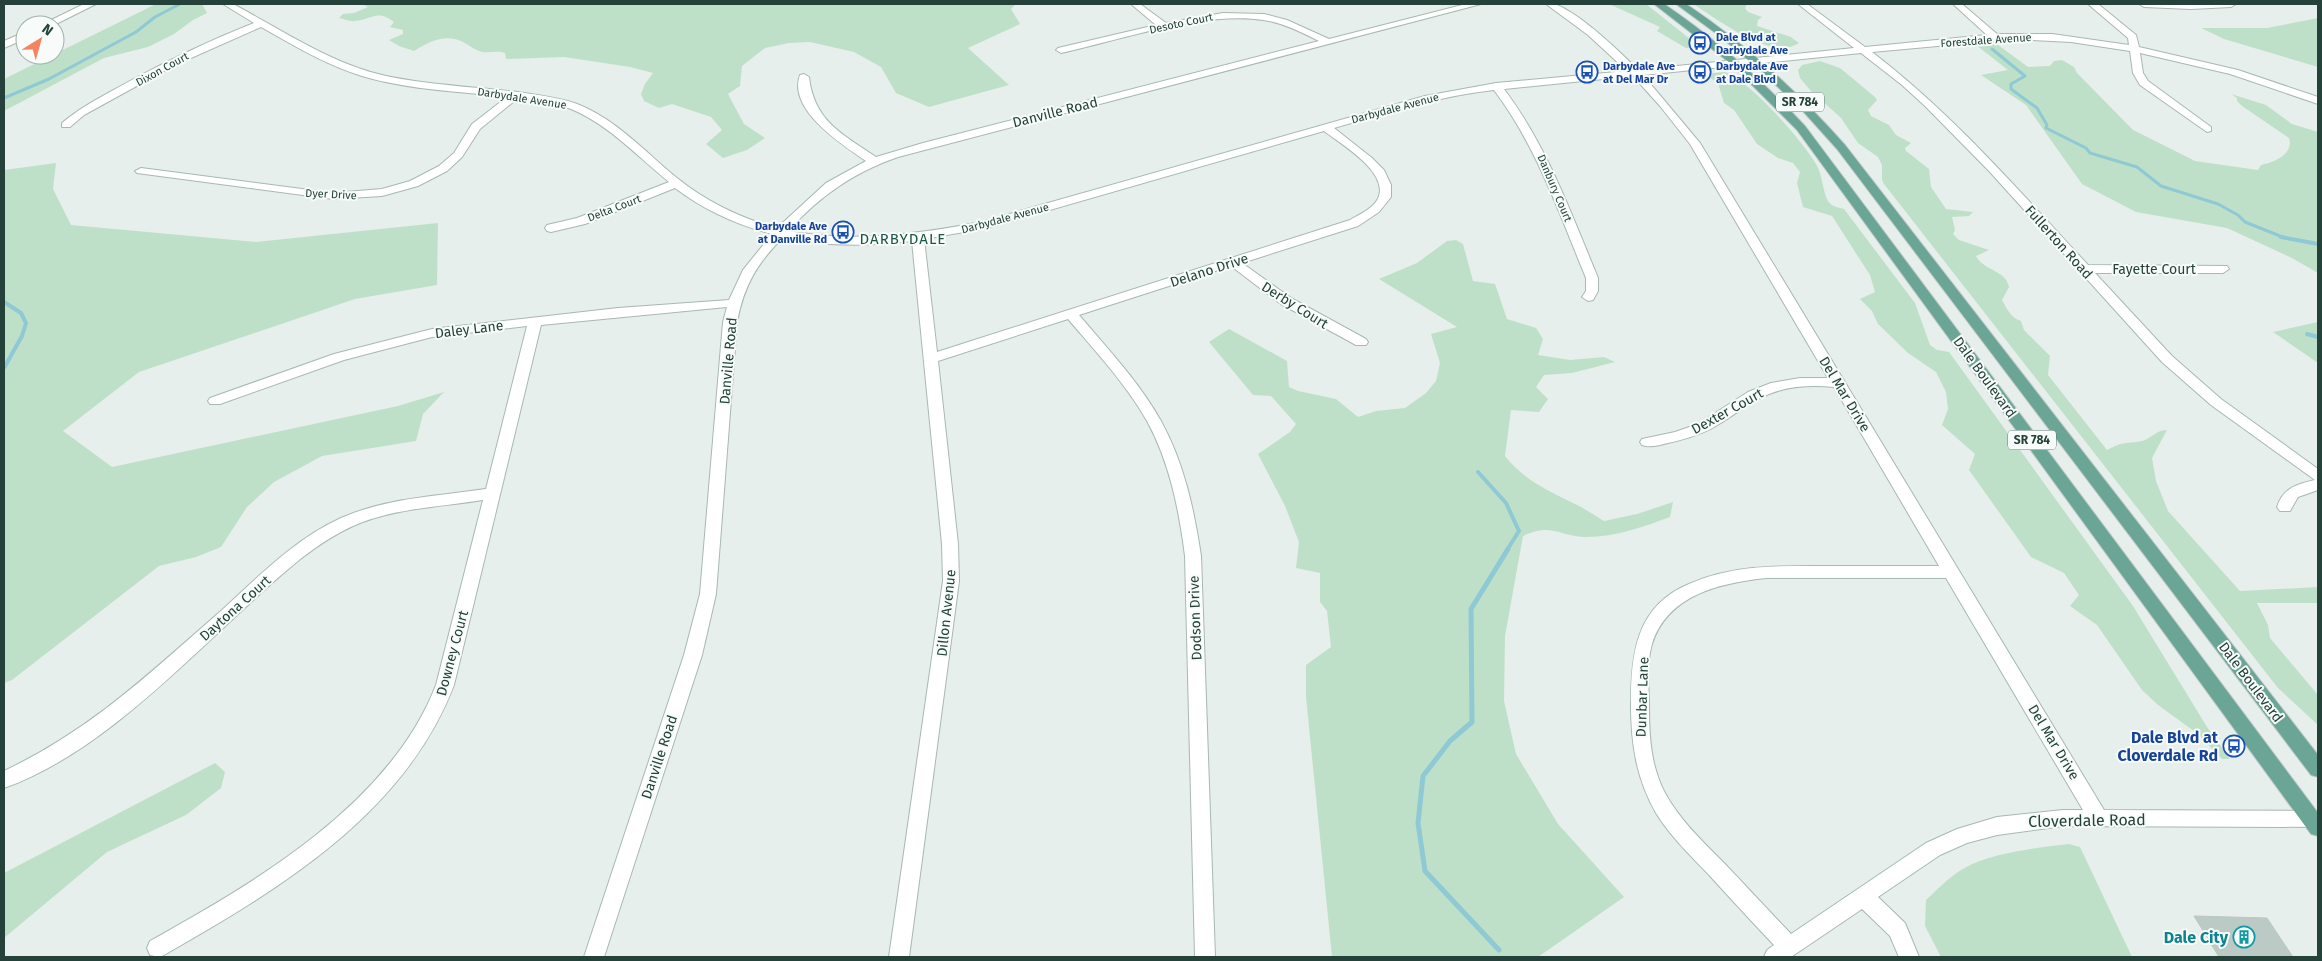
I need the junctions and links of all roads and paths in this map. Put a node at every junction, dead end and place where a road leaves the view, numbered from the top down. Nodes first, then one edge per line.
1 (92, 4) edge
2 (227, 4) edge
3 (1135, 4) edge
4 (1476, 4) edge
5 (1550, 4) edge
6 (1658, 4) edge
7 (1680, 4) edge
8 (1802, 4) edge
9 (1958, 4) edge
10 (2092, 4) edge
11 (2144, 4) edge
12 (2231, 4) edge
13 (65, 16) edge
14 (263, 23) junction
15 (1164, 26) junction
16 (1996, 37) junction
17 (1328, 42) junction
18 (2136, 49) junction
19 (1061, 50) dead end
20 (1863, 50) junction
21 (1756, 60) junction
22 (1735, 62) junction
23 (1636, 73) junction
24 (804, 77) dead end
25 (1496, 86) junction
26 (516, 95) junction
27 (2318, 101) edge
28 (66, 126) dead end
29 (1325, 127) junction
30 (2207, 128) dead end
31 (874, 161) junction
32 (141, 171) dead end
33 (677, 184) junction
34 (551, 228) dead end
35 (781, 233) junction
36 (918, 237) junction
37 (1233, 262) junction
38 (2224, 268) dead end
39 (2084, 269) junction
40 (1588, 297) dead end
41 (734, 303) junction
42 (1071, 314) junction
43 (535, 321) junction
44 (1361, 342) dead end
45 (930, 359) junction
46 (1838, 383) junction
47 (215, 401) dead end
48 (1647, 442) dead end
49 (2318, 476) edge
50 (2318, 485) edge
51 (491, 494) junction
52 (2285, 507) dead end
53 (1953, 572) junction
54 (2318, 769) edge
55 (4, 780) edge
56 (2099, 819) junction
57 (2316, 821) edge
58 (1864, 897) junction
59 (156, 948) dead end
60 (1781, 952) edge
61 (594, 957) edge
62 (899, 957) edge
63 (1205, 957) edge
64 (1910, 957) edge

1 - 13 street
2 - 14 street, Darbydale Avenue
3 - 15 street
4 - 17 street, Danville Road
5 - 23 street, Del Mar Drive
6 - 22 main road, Dale Boulevard / SR 784
7 - 21 main road, Dale Boulevard / SR 784
8 - 20 street, Fullerton Road
9 - 16 street
10 - 18 street
11 - 12 street
14 - 26 street, Darbydale Avenue
14 - 28 street, Dixon Court
15 - 17 street, Desoto Court
15 - 19 street, Desoto Court
16 - 18 street, Forestdale Avenue
16 - 20 street, Forestdale Avenue
17 - 31 street, Danville Road
18 - 27 street, Forestdale Avenue
18 - 30 street
20 - 21 street, Forestdale Avenue
20 - 39 street, Fullerton Road
21 - 22 street, Forestdale Avenue
21 - 54 main road, Dale Boulevard / SR 784
22 - 23 street, Darbydale Avenue
22 - 57 main road, Dale Boulevard / SR 784
23 - 25 street, Darbydale Avenue
23 - 46 street, Del Mar Drive
24 - 31 street
25 - 29 street, Darbydale Avenue
25 - 40 street, Danbury Court
26 - 32 street, Dyer Drive
26 - 33 street, Darbydale Avenue
29 - 36 street, Darbydale Avenue
29 - 37 street, Delano Drive
31 - 35 street, Danville Road
33 - 34 street, Delta Court
33 - 35 street, Darbydale Avenue
35 - 36 street, Darbydale Avenue
35 - 41 street, Danville Road
36 - 45 street, Dillon Avenue
37 - 42 street, Delano Drive
37 - 44 street, Derby Court
38 - 39 street, Fayette Court
39 - 49 street, Fullerton Road
41 - 43 street, Daley Lane
41 - 61 street, Danville Road
42 - 45 street, Delano Drive
42 - 63 street, Dodson Drive
43 - 47 street, Daley Lane
43 - 51 street, Downey Court
45 - 62 street, Dillon Avenue
46 - 48 street, Dexter Court
46 - 53 street, Del Mar Drive
50 - 52 street
51 - 55 street, Daytona Court
51 - 59 street, Downey Court
53 - 56 street, Del Mar Drive
53 - 60 street, Dunbar Lane
56 - 57 street, Cloverdale Road
56 - 58 street, Cloverdale Road
58 - 60 street, Cloverdale Road
58 - 64 street

